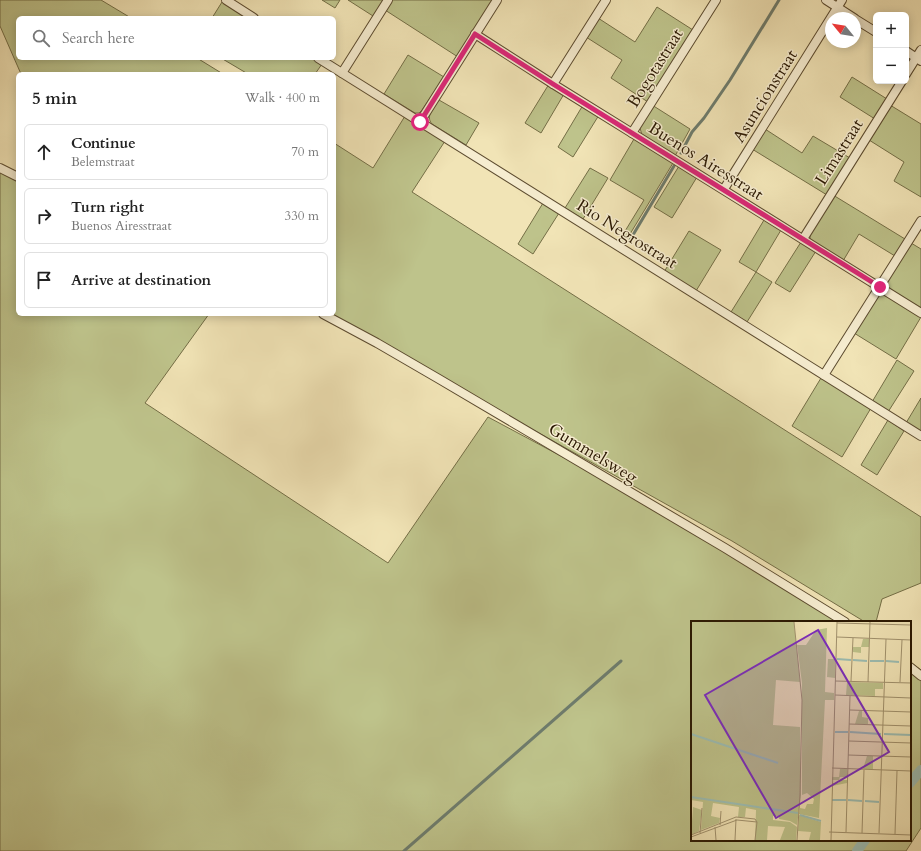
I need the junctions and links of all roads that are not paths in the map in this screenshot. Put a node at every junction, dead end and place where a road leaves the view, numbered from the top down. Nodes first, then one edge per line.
1 (226, 0) edge
2 (388, 0) edge
3 (497, 0) edge
4 (606, 0) edge
5 (716, 0) edge
6 (826, 0) edge
7 (842, 0) edge
8 (838, 8) junction
9 (844, 12) edge
10 (251, 16) edge
11 (861, 22) edge
12 (873, 30) edge
13 (475, 34) junction
14 (921, 50) edge
15 (909, 53) edge
16 (919, 59) edge
17 (321, 60) edge
18 (909, 71) edge
19 (342, 73) junction
20 (553, 84) junction
21 (900, 84) edge
22 (420, 122) junction
23 (632, 133) junction
24 (0, 168) edge
25 (16, 176) edge
26 (724, 190) junction
27 (921, 221) edge
28 (802, 239) junction
29 (880, 287) junction
30 (921, 313) edge
31 (327, 316) edge
32 (824, 375) junction
33 (921, 436) edge
34 (843, 621) edge
35 (911, 668) edge
36 (921, 676) edge

1 - 10 street
2 - 19 street
3 - 13 street
4 - 20 street
5 - 23 street, Bogotastraat
6 - 8 street
7 - 8 street, Asuncionstraat
8 - 9 street
8 - 26 street, Asuncionstraat
11 - 12 street
13 - 20 street, Buenos Airesstraat
13 - 22 street
14 - 16 street
15 - 16 street
16 - 18 street
17 - 19 street, Rio Negrostraat
19 - 22 street, Rio Negrostraat
20 - 23 street, Buenos Airesstraat
21 - 28 street, Limastraat
22 - 32 street, Rio Negrostraat
23 - 26 street, Buenos Airesstraat
24 - 25 street
26 - 28 street, Buenos Airesstraat
27 - 29 street
28 - 29 street, Buenos Airesstraat
29 - 30 street, Buenos Airesstraat
29 - 32 street
31 - 34 street, Gummelsweg
32 - 33 street, Rio Negrostraat
35 - 36 street

